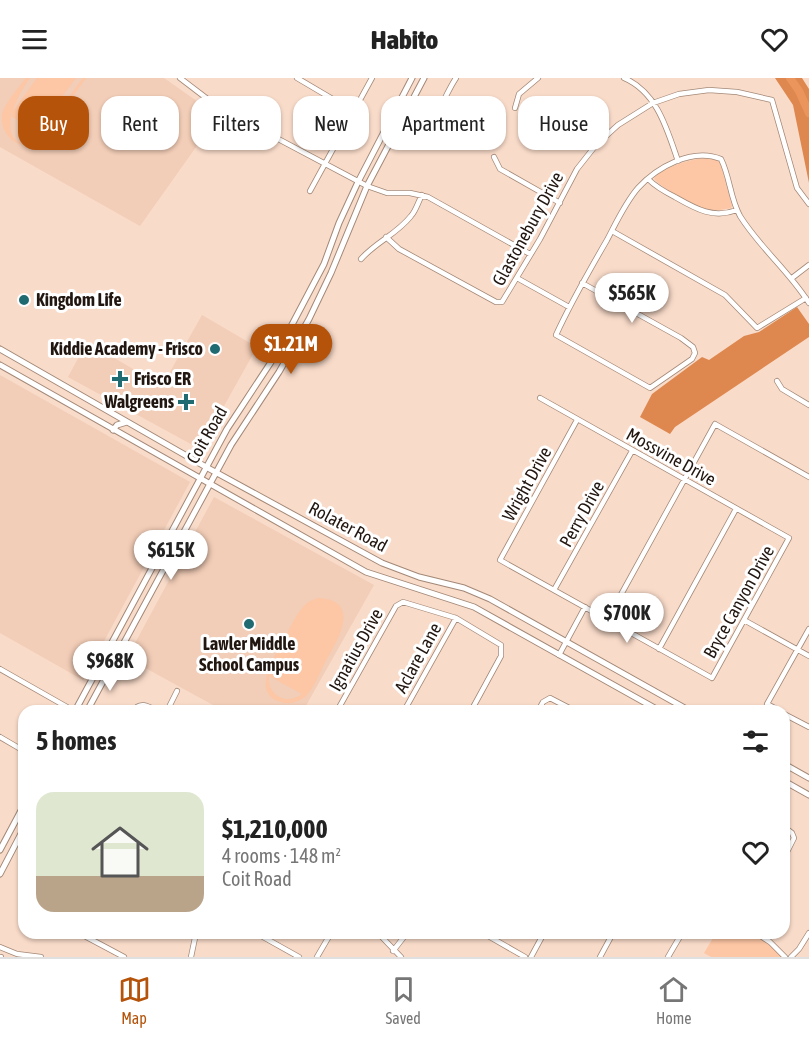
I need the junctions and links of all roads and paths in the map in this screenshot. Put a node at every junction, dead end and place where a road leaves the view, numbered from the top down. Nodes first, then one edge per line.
1 (180, 78) edge
2 (297, 78) edge
3 (372, 78) edge
4 (412, 78) edge
5 (424, 78) edge
6 (456, 78) edge
7 (538, 78) edge
8 (624, 78) edge
9 (328, 96) edge
10 (362, 96) edge
11 (446, 96) edge
12 (653, 103) junction
13 (515, 108) dead end
14 (332, 150) edge
15 (494, 157) dead end
16 (678, 161) junction
17 (324, 164) junction
18 (648, 179) junction
19 (358, 182) junction
20 (367, 186) junction
21 (310, 191) dead end
22 (422, 195) junction
23 (560, 203) junction
24 (809, 204) edge
25 (737, 210) junction
26 (612, 231) junction
27 (386, 237) junction
28 (530, 254) junction
29 (361, 259) dead end
30 (809, 265) edge
31 (517, 278) junction
32 (792, 278) junction
33 (582, 283) junction
34 (808, 301) edge
35 (569, 307) junction
36 (298, 313) junction
37 (309, 319) junction
38 (0, 350) edge
39 (0, 365) edge
40 (777, 381) dead end
41 (257, 384) junction
42 (267, 391) junction
43 (75, 392) junction
44 (540, 398) dead end
45 (68, 405) junction
46 (809, 405) edge
47 (713, 416) dead end
48 (578, 420) junction
49 (128, 422) junction
50 (715, 424) junction
51 (113, 430) junction
52 (632, 451) junction
53 (206, 467) junction
54 (216, 472) junction
55 (809, 477) edge
56 (199, 479) junction
57 (684, 480) junction
58 (210, 485) junction
59 (736, 509) junction
60 (305, 522) junction
61 (298, 534) junction
62 (789, 538) joint
63 (378, 561) junction
64 (372, 575) junction
65 (554, 590) junction
66 (585, 607) junction
67 (125, 618) junction
68 (456, 618) junction
69 (606, 620) junction
70 (744, 620) junction
71 (135, 622) junction
72 (809, 629) edge
73 (565, 641) junction
74 (659, 648) junction
75 (797, 650) junction
76 (558, 655) junction
77 (809, 656) edge
78 (0, 669) edge
79 (177, 691) dead end
80 (63, 705) edge
81 (77, 705) edge
82 (90, 705) edge
83 (170, 705) edge
84 (340, 705) edge
85 (407, 705) edge
86 (474, 705) edge
87 (541, 705) edge
88 (564, 705) edge
89 (649, 705) edge
90 (679, 705) edge
91 (769, 705) edge
92 (790, 717) edge
93 (809, 727) edge
94 (0, 737) edge
95 (18, 748) edge
96 (790, 767) edge
97 (809, 778) edge
98 (790, 784) edge
99 (809, 795) edge
100 (18, 816) edge
101 (13, 825) junction
102 (18, 827) edge
103 (790, 832) edge
104 (18, 839) edge
105 (790, 848) edge
106 (0, 850) edge
107 (0, 874) edge
108 (809, 933) edge
109 (90, 939) edge
110 (195, 939) edge
111 (267, 939) edge
112 (328, 939) edge
113 (383, 939) edge
114 (402, 939) edge
115 (494, 939) edge
116 (541, 939) edge
117 (610, 939) edge
118 (679, 939) edge
119 (765, 939) edge
120 (0, 947) edge
121 (393, 951) junction
122 (41, 957) edge
123 (124, 957) edge
124 (191, 957) edge
125 (299, 957) edge
126 (317, 957) edge
127 (401, 957) edge
128 (525, 957) edge
129 (531, 957) edge
130 (600, 957) edge
131 (669, 957) edge
132 (785, 957) edge
133 (791, 957) edge

1 - 17 street
2 - 9 street
3 - 10 street
4 - 19 main road, Coit Road
5 - 20 main road, Coit Road
6 - 11 street
7 - 13 street
8 - 12 street
12 - 16 street
12 - 23 street, Glastonebury Drive
12 - 24 street, Glastonebury Drive
14 - 17 street
15 - 23 street
16 - 18 street
16 - 25 street
17 - 19 street
17 - 21 street
18 - 25 street
18 - 26 street
19 - 20 street
19 - 36 main road, Coit Road
20 - 22 street
20 - 37 main road, Coit Road
22 - 27 street
22 - 28 street
23 - 28 street, Glastonebury Drive
25 - 32 street
26 - 33 street
26 - 34 street
27 - 29 street
27 - 31 street, Glastonebury Drive
28 - 31 street, Glastonebury Drive
30 - 32 street
31 - 35 street
32 - 34 street
33 - 35 street
33 - 35 street
36 - 37 main road
36 - 41 main road, Coit Road
37 - 42 main road, Coit Road
38 - 43 main road, Rolater Road
39 - 45 main road, Rolater Road
40 - 46 street
41 - 42 main road
41 - 53 main road, Coit Road
42 - 54 main road, Coit Road
43 - 45 main road
43 - 49 main road, Rolater Road
44 - 48 street, Mossvine Drive
45 - 51 main road, Rolater Road
47 - 50 street
48 - 52 street, Mossvine Drive
48 - 65 street, Wright Drive
49 - 51 main road
49 - 53 main road, Rolater Road
50 - 55 street
50 - 57 street
51 - 56 main road, Rolater Road
52 - 57 street, Mossvine Drive
52 - 65 street, Perry Drive
53 - 54 main road, Rolater Road
53 - 56 main road, Coit Road
54 - 58 main road, Coit Road
54 - 60 main road, Rolater Road
56 - 58 main road, Rolater Road
56 - 67 main road, Coit Road
57 - 59 street, Mossvine Drive
57 - 69 street
58 - 61 main road, Rolater Road
58 - 71 main road, Coit Road
59 - 62 street, Mossvine Drive
59 - 74 street
60 - 61 main road
60 - 63 main road, Rolater Road
61 - 64 main road, Rolater Road
62 - 70 street, Bryce Canyon Drive
63 - 64 main road
63 - 73 main road, Rolater Road
64 - 76 main road, Rolater Road
65 - 66 street
66 - 69 street
66 - 73 street
67 - 71 main road
67 - 81 main road, Coit Road
68 - 84 street, Ignatius Drive
68 - 85 street, Aclare Lane
68 - 86 street
69 - 74 street
70 - 74 street, Bryce Canyon Drive
70 - 75 street
71 - 82 main road, Coit Road
72 - 75 street
73 - 76 street
73 - 90 main road, Rolater Road
75 - 77 street
75 - 91 street
76 - 89 main road, Rolater Road
78 - 80 street
79 - 83 street
87 - 88 street
92 - 93 street
94 - 95 street
96 - 97 main road
98 - 99 main road
100 - 101 main road
101 - 102 main road
101 - 106 main road
103 - 105 street
104 - 107 main road
108 - 133 street
109 - 123 street
110 - 124 street
111 - 125 street
112 - 126 street
113 - 121 street
114 - 121 street
115 - 128 street
116 - 129 street
117 - 130 street
118 - 131 street
119 - 132 street
120 - 122 street
121 - 127 street

